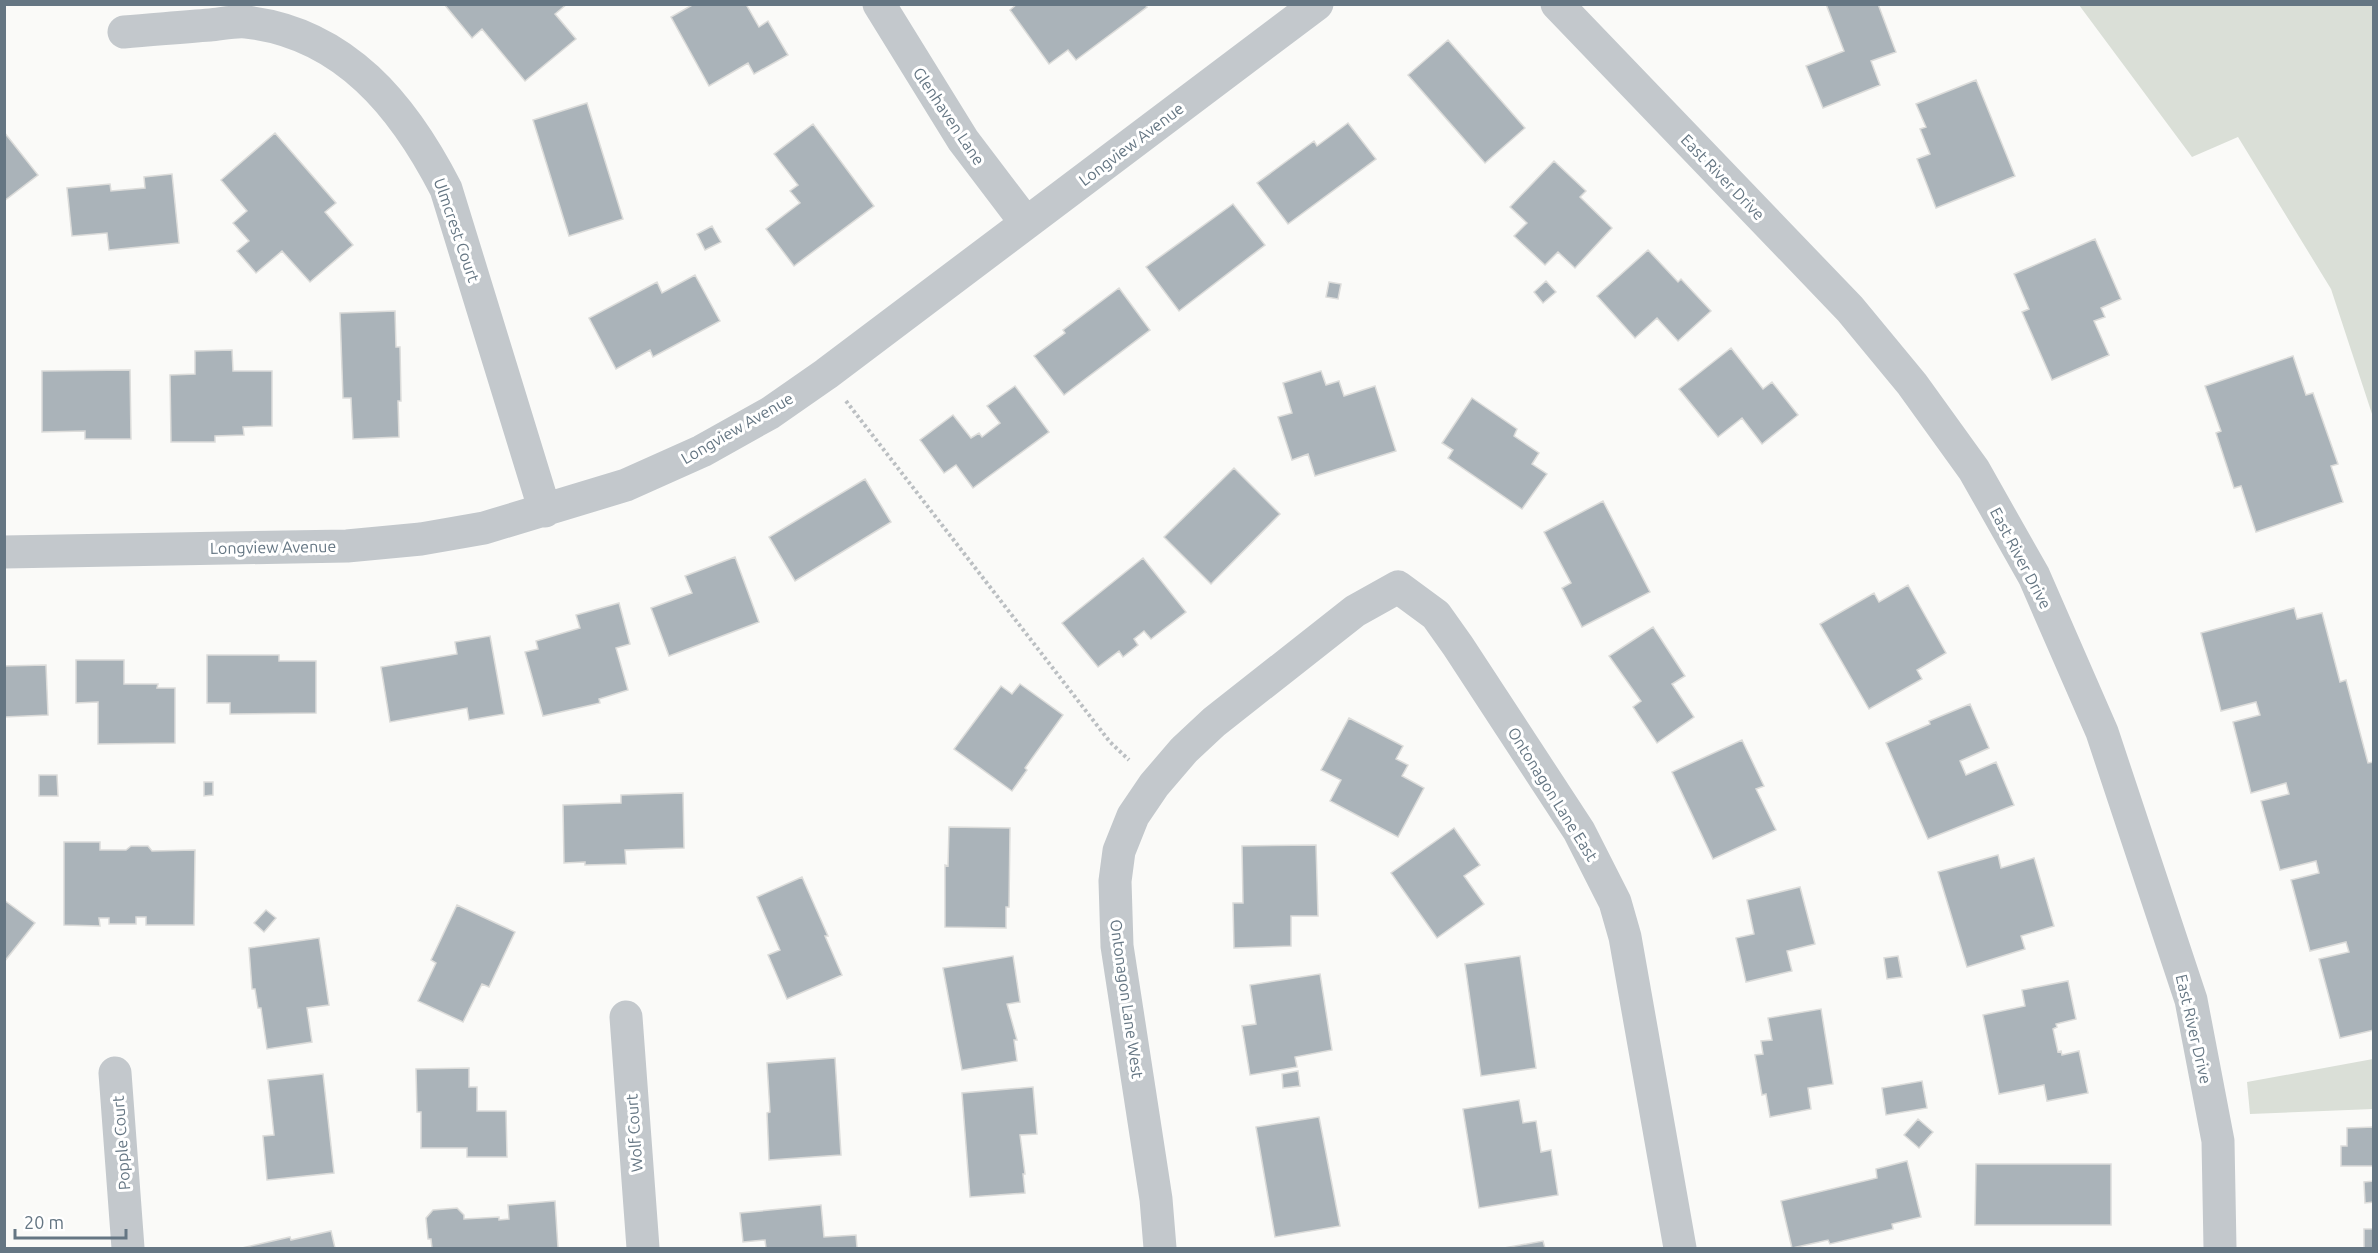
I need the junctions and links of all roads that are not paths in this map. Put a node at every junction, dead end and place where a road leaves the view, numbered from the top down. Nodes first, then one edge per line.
1 (879, 4) edge
2 (1317, 4) edge
3 (1557, 4) edge
4 (124, 32) dead end
5 (1026, 223) junction
6 (545, 511) junction
7 (4, 552) edge
8 (1398, 587) joint
9 (626, 1017) dead end
10 (115, 1072) dead end
11 (128, 1248) edge
12 (643, 1248) edge
13 (1160, 1248) edge
14 (1680, 1248) edge
15 (2220, 1248) edge

1 - 5 street, Glenhaven Lane
2 - 5 street, Longview Avenue
3 - 15 street, East River Drive
4 - 6 street, Ulmcrest Court
5 - 6 street, Longview Avenue
6 - 7 street, Longview Avenue
8 - 13 street, Ontonagon Lane West
8 - 14 street, Ontonagon Lane East
9 - 12 street, Wolf Court
10 - 11 street, Popple Court

